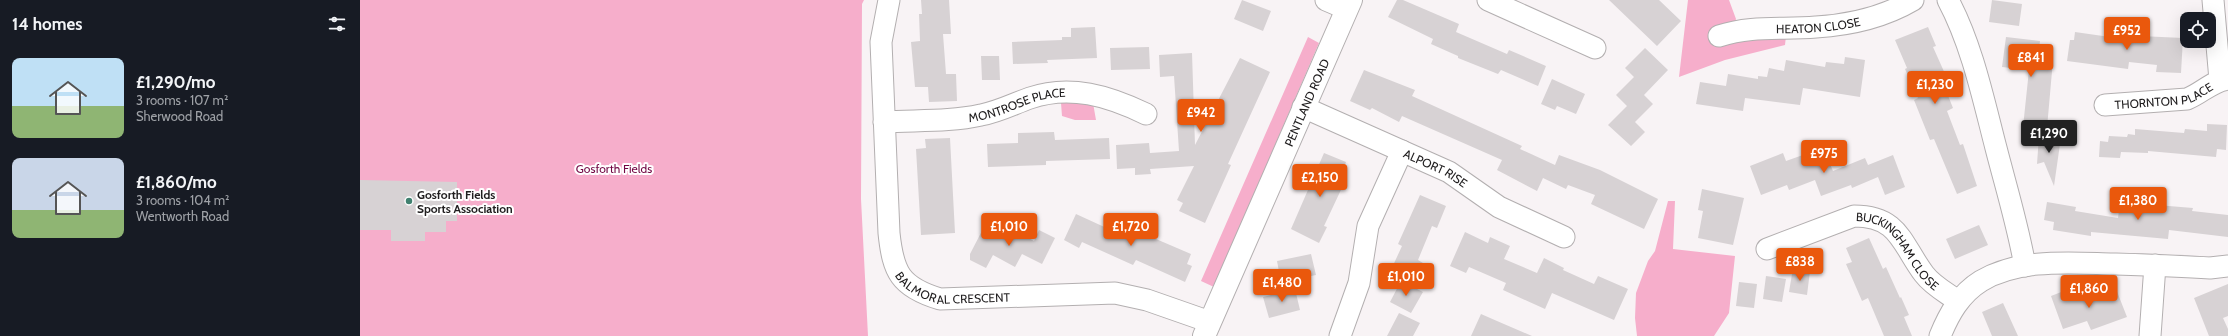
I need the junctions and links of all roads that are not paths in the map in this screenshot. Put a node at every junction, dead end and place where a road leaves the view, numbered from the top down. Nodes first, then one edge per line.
1 (889, 0) edge
2 (1326, 0) edge
3 (1488, 0) edge
4 (1913, 0) edge
5 (1948, 0) edge
6 (2213, 0) edge
7 (1349, 4) edge
8 (1719, 36) dead end
9 (1595, 48) dead end
10 (2224, 79) edge
11 (2105, 105) dead end
12 (1303, 107) junction
13 (1146, 114) dead end
14 (884, 122) junction
15 (1402, 151) junction
16 (1564, 237) dead end
17 (1767, 249) dead end
18 (2155, 265) junction
19 (2025, 266) junction
20 (2228, 266) edge
21 (1958, 301) junction
22 (1207, 329) edge
23 (1340, 336) edge
24 (1940, 336) edge
25 (2150, 336) edge

1 - 14 street, BALMORAL CRESCENT
2 - 7 street
3 - 9 street
4 - 8 street, HEATON CLOSE
5 - 19 street
6 - 10 street
7 - 12 street, PENTLAND ROAD
10 - 11 street, THORNTON PLACE
12 - 15 street, ALPORT RISE
12 - 22 street, PENTLAND ROAD
13 - 14 street, MONTROSE PLACE
14 - 22 street, BALMORAL CRESCENT
15 - 16 street, ALPORT RISE
15 - 23 street
17 - 21 street, BUCKINGHAM CLOSE
18 - 19 street
18 - 20 street
18 - 25 street
19 - 21 street
21 - 24 street

